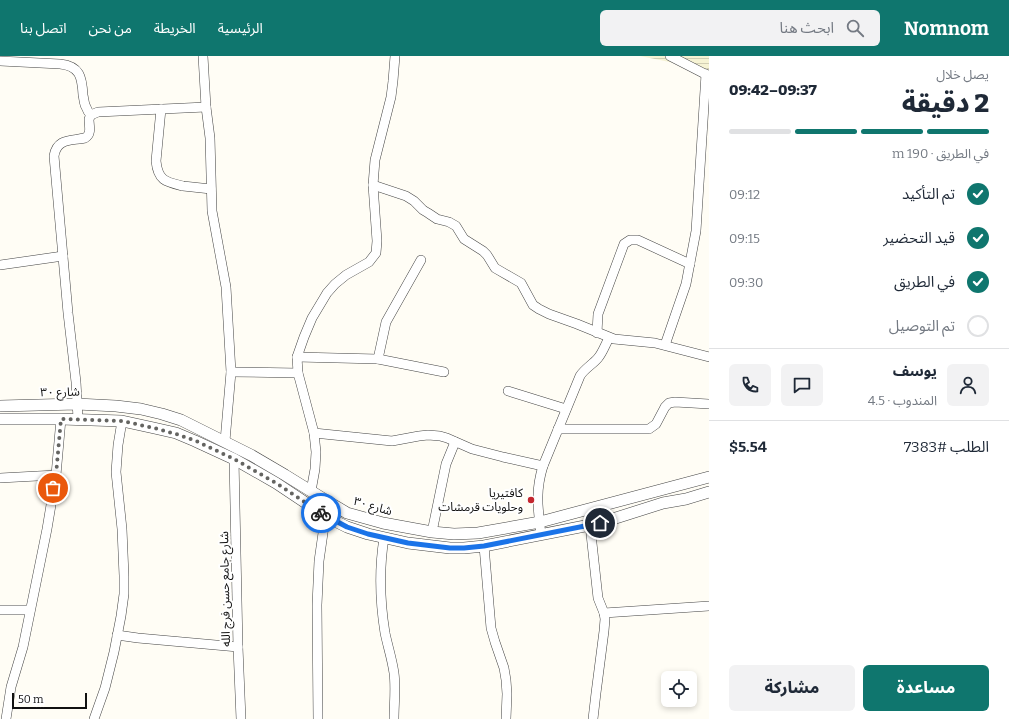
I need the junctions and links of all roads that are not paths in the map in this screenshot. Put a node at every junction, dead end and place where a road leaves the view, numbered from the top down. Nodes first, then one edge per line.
1 (203, 56) edge
2 (394, 56) edge
3 (670, 56) edge
4 (0, 62) edge
5 (707, 75) edge
6 (206, 107) junction
7 (161, 109) junction
8 (92, 115) junction
9 (373, 185) junction
10 (211, 189) junction
11 (63, 256) junction
12 (421, 260) dead end
13 (690, 264) junction
14 (0, 265) edge
15 (597, 332) junction
16 (608, 338) junction
17 (665, 345) junction
18 (297, 357) junction
19 (709, 357) edge
20 (378, 359) junction
21 (231, 372) junction
22 (444, 372) dead end
23 (298, 373) junction
24 (508, 391) dead end
25 (78, 404) junction
26 (709, 404) edge
27 (0, 406) edge
28 (566, 409) junction
29 (0, 418) edge
30 (61, 419) junction
31 (78, 419) junction
32 (122, 421) junction
33 (558, 429) junction
34 (314, 433) junction
35 (225, 441) junction
36 (455, 442) junction
37 (234, 459) junction
38 (543, 466) junction
39 (56, 475) junction
40 (709, 476) edge
41 (0, 478) edge
42 (311, 492) junction
43 (709, 492) edge
44 (327, 517) junction
45 (540, 522) junction
46 (590, 525) junction
47 (432, 532) junction
48 (541, 535) junction
49 (384, 538) junction
50 (484, 546) junction
51 (709, 606) edge
52 (0, 610) edge
53 (30, 610) junction
54 (604, 613) junction
55 (117, 635) junction
56 (238, 646) junction
57 (6, 719) edge
58 (94, 719) edge
59 (241, 719) edge
60 (318, 719) edge
61 (394, 719) edge
62 (506, 719) edge
63 (593, 719) edge

1 - 6 street
2 - 9 street
3 - 5 street
4 - 8 street
5 - 13 street
6 - 7 street
6 - 10 street
7 - 8 street
7 - 10 street
8 - 11 street
9 - 15 street
9 - 18 street
10 - 21 street
11 - 14 street
11 - 25 street
12 - 20 street
13 - 15 street
13 - 17 street
15 - 16 street
16 - 17 street
16 - 28 street
17 - 19 street
18 - 20 street
18 - 23 street
20 - 22 street
21 - 23 street
21 - 35 street
23 - 34 street
24 - 28 street
25 - 27 street, شارع ٣٠
25 - 31 street
25 - 35 street, شارع ٣٠
26 - 33 street
28 - 33 street
29 - 30 street
30 - 31 street
30 - 39 street
31 - 32 street
32 - 37 street
32 - 55 street
33 - 38 street
34 - 36 street
34 - 42 street
35 - 42 street, شارع ٣٠
36 - 38 street
36 - 47 street
37 - 44 street
37 - 56 street, شارع جامع حسن فرج الله
38 - 45 street
39 - 41 street
39 - 53 street
40 - 45 street, شارع ٣٠
42 - 47 street, شارع ٣٠
43 - 46 street
44 - 49 street
44 - 60 street
45 - 47 street, شارع ٣٠
45 - 48 street
46 - 48 street
46 - 54 street
48 - 50 street
49 - 50 street
49 - 61 street
50 - 62 street
51 - 54 street
52 - 53 street
53 - 57 street
54 - 63 street
55 - 56 street
55 - 58 street
56 - 59 street, شارع جامع حسن فرج الله

